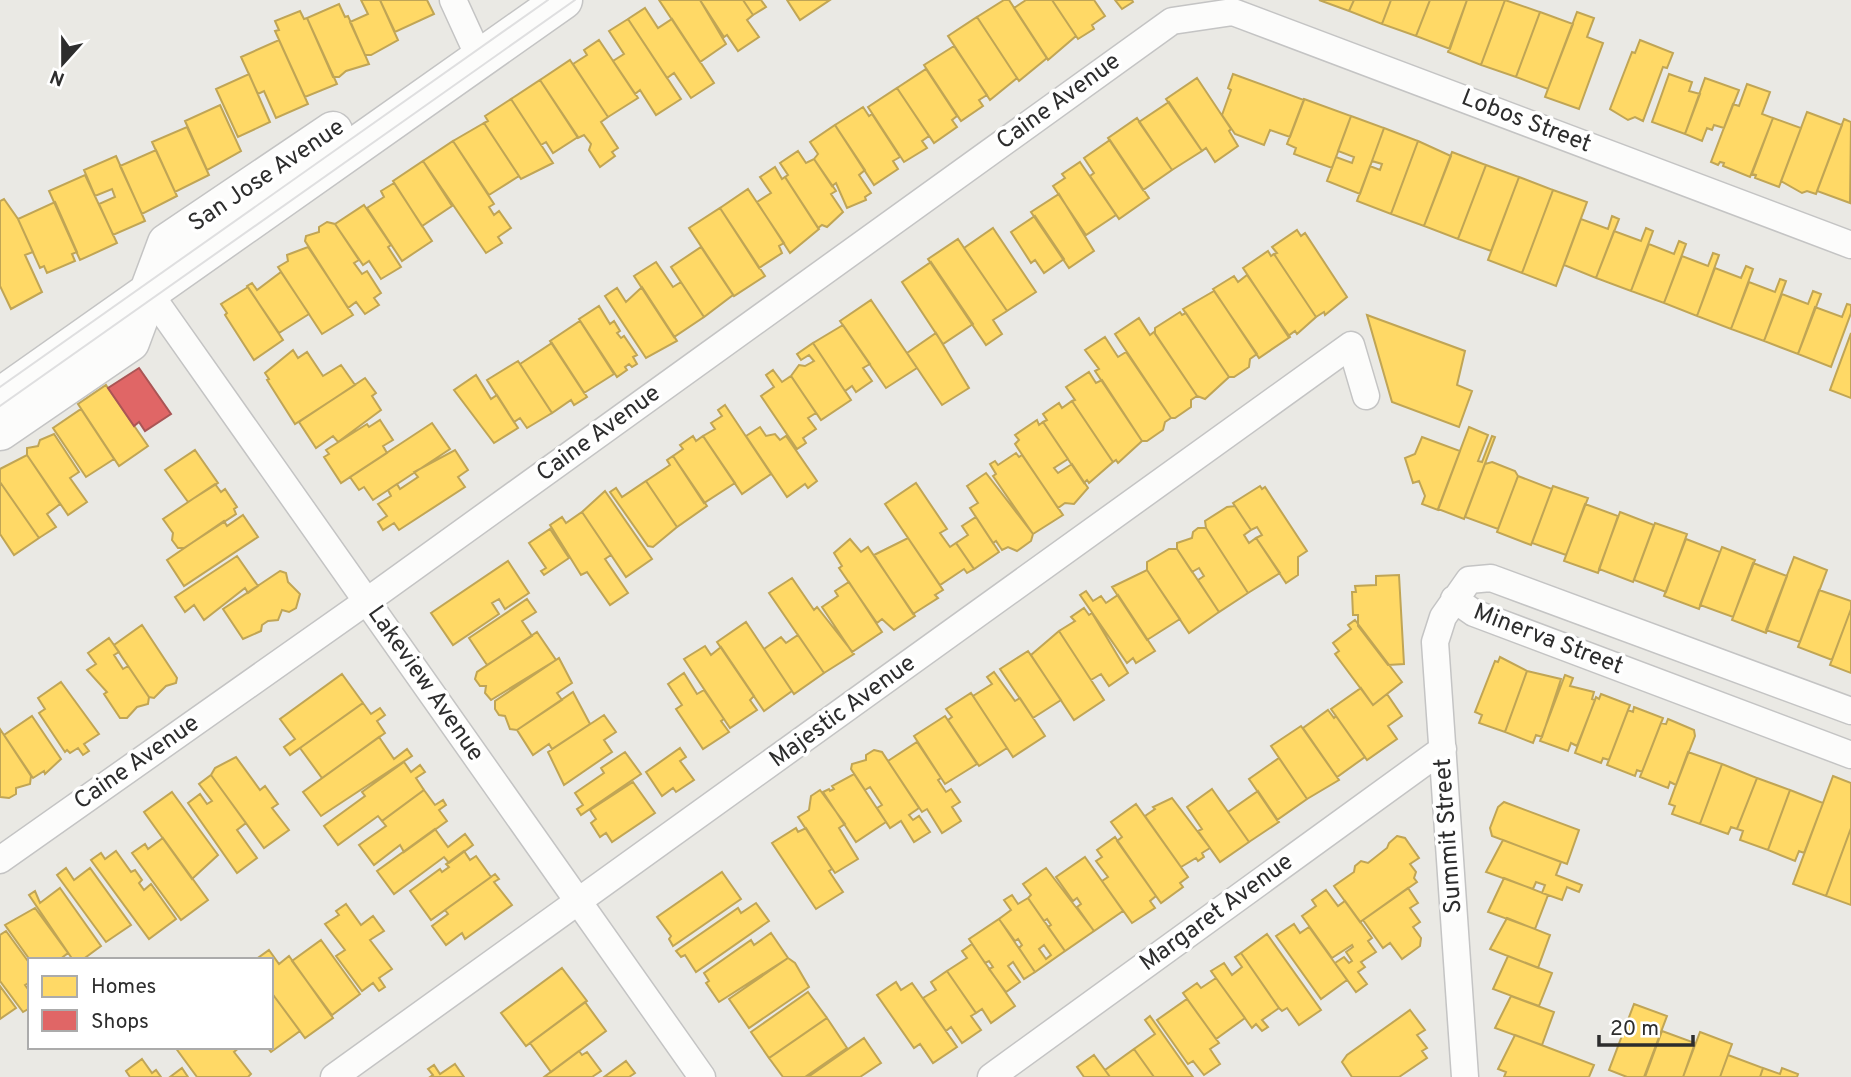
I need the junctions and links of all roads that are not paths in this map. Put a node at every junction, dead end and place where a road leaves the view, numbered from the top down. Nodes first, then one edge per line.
1 (453, 0) edge
2 (563, 0) edge
3 (1200, 17) joint
4 (480, 59) junction
5 (1851, 245) edge
6 (148, 291) junction
7 (1366, 396) dead end
8 (0, 397) edge
9 (0, 431) edge
10 (1454, 599) junction
11 (367, 601) junction
12 (1851, 711) edge
13 (1443, 750) junction
14 (1851, 755) edge
15 (0, 860) edge
16 (579, 903) junction
17 (334, 1077) edge
18 (702, 1077) edge
19 (991, 1077) edge
20 (1465, 1077) edge

1 - 4 street
2 - 4 main road, San Jose Avenue
3 - 5 street, Lobos Street
3 - 11 street, Caine Avenue
4 - 6 main road, San Jose Avenue
6 - 8 main road, San Jose Avenue
6 - 9 main road
6 - 11 street, Lakeview Avenue
7 - 16 street, Majestic Avenue
10 - 12 street, Minerva Street
10 - 13 street, Summit Street
10 - 14 street, Minerva Street
11 - 15 street, Caine Avenue
11 - 16 street, Lakeview Avenue
13 - 19 street, Margaret Avenue
13 - 20 street, Summit Street
16 - 17 street, Majestic Avenue
16 - 18 street, Lakeview Avenue

